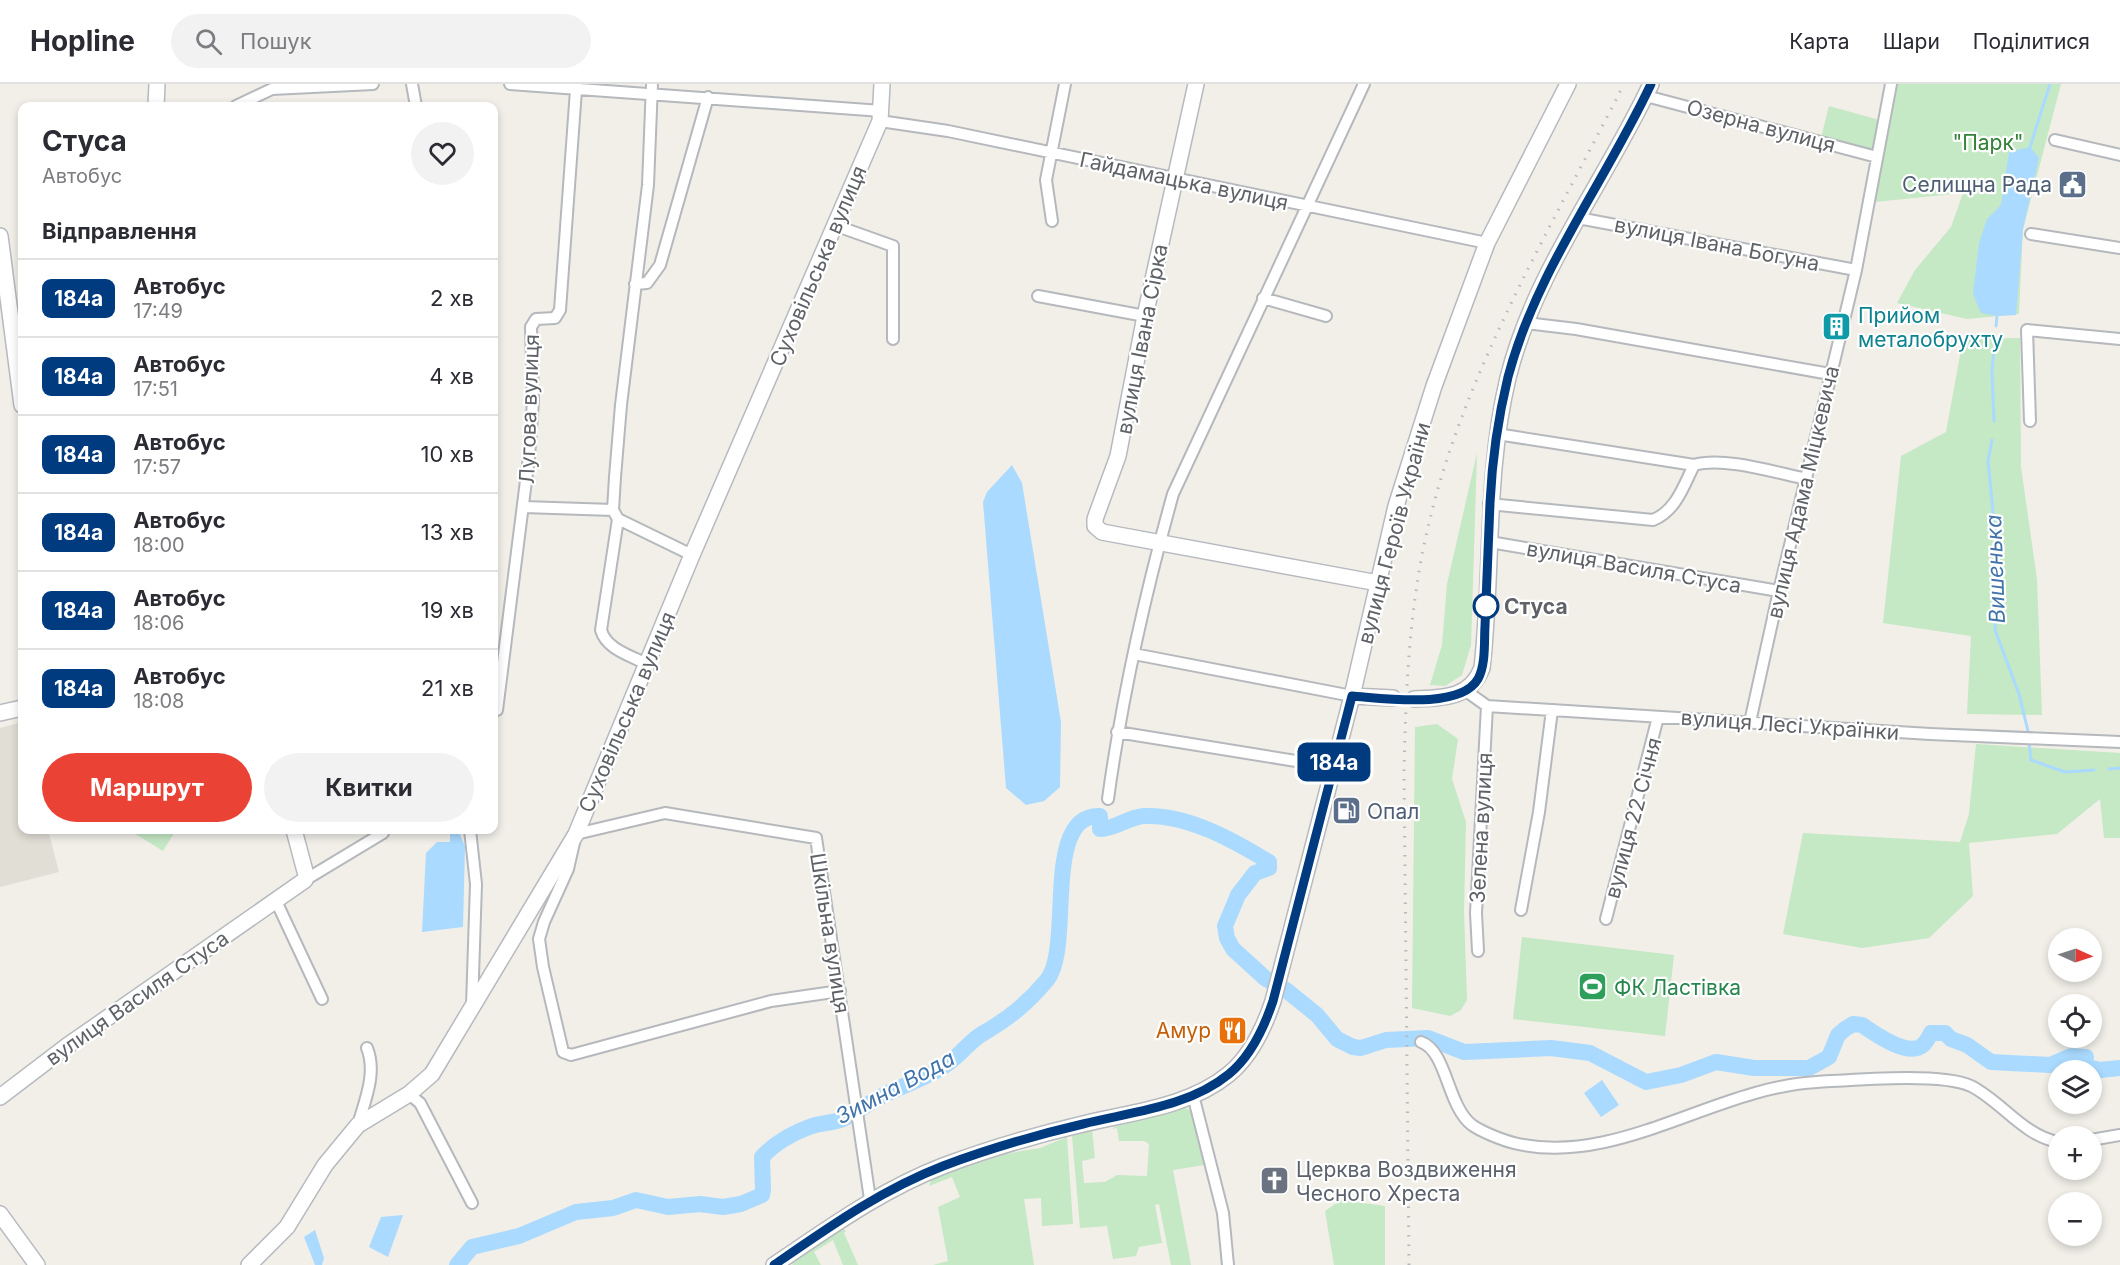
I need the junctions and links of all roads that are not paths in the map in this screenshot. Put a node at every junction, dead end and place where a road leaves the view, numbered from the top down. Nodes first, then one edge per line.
1 (157, 84) edge
2 (373, 84) edge
3 (412, 84) edge
4 (510, 84) edge
5 (882, 84) edge
6 (1065, 84) edge
7 (1196, 84) edge
8 (1364, 84) edge
9 (1568, 84) edge
10 (1891, 84) edge
11 (272, 86) edge
12 (576, 90) junction
13 (652, 90) edge
14 (1649, 90) edge
15 (708, 98) junction
16 (156, 102) edge
17 (243, 102) edge
18 (415, 102) edge
19 (881, 116) junction
20 (2055, 140) dead end
21 (1051, 153) junction
22 (2120, 155) edge
23 (1877, 157) junction
24 (1175, 179) junction
25 (1305, 207) junction
26 (1578, 218) junction
27 (1053, 222) dead end
28 (837, 226) junction
29 (2031, 234) dead end
30 (0, 236) edge
31 (1487, 243) junction
32 (2120, 248) edge
33 (1856, 270) junction
34 (635, 284) junction
35 (1038, 296) dead end
36 (1263, 298) junction
37 (1144, 316) junction
38 (1326, 316) dead end
39 (1526, 323) junction
40 (892, 339) dead end
41 (2120, 339) edge
42 (18, 374) edge
43 (1830, 374) junction
44 (2030, 422) dead end
45 (1497, 434) junction
46 (1694, 465) junction
47 (1807, 479) junction
48 (1490, 504) junction
49 (524, 507) junction
50 (616, 514) junction
51 (1160, 542) junction
52 (1490, 542) junction
53 (692, 555) junction
54 (1378, 583) junction
55 (1779, 591) junction
56 (1134, 654) junction
57 (647, 664) junction
58 (1466, 691) junction
59 (1352, 696) junction
60 (1393, 698) dead end
61 (1414, 699) dead end
62 (498, 703) edge
63 (1487, 706) junction
64 (18, 709) edge
65 (1552, 710) junction
66 (0, 713) edge
67 (1658, 717) junction
68 (1750, 722) junction
69 (1117, 732) junction
70 (2120, 742) edge
71 (1333, 767) junction
72 (1108, 800) dead end
73 (295, 834) edge
74 (381, 834) edge
75 (470, 834) edge
76 (576, 834) junction
77 (305, 880) junction
78 (276, 901) junction
79 (1521, 910) dead end
80 (1606, 919) dead end
81 (1478, 951) dead end
82 (840, 991) junction
83 (322, 999) dead end
84 (472, 1006) junction
85 (1421, 1042) dead end
86 (367, 1048) dead end
87 (409, 1094) junction
88 (1193, 1095) junction
89 (0, 1097) edge
90 (358, 1125) junction
91 (2120, 1135) edge
92 (2048, 1138) edge
93 (2102, 1138) edge
94 (870, 1199) junction
95 (472, 1203) dead end
96 (0, 1214) edge
97 (37, 1265) edge
98 (249, 1265) edge
99 (774, 1265) edge
100 (1228, 1265) edge

1 - 16 street
2 - 11 street
3 - 18 street
4 - 12 street, Гайдамацька вулиця
5 - 19 street, Суховільська вулиця
6 - 21 street
7 - 24 street, вулиця Івана Сірка
8 - 25 street
9 - 31 street, вулиця Героїв України
10 - 23 street, вулиця Адама Міцкевича
11 - 17 street
12 - 13 street, Гайдамацька вулиця
12 - 49 street, Лугова вулиця
13 - 15 street, Гайдамацька вулиця
13 - 34 street
14 - 23 street, Озерна вулиця
14 - 26 street
15 - 19 street, Гайдамацька вулиця
15 - 34 street
19 - 21 street, Гайдамацька вулиця
19 - 28 street, Суховільська вулиця
20 - 22 street
21 - 24 street, Гайдамацька вулиця
21 - 27 street
23 - 33 street, вулиця Адама Міцкевича
24 - 25 street, Гайдамацька вулиця
24 - 37 street, вулиця Івана Сірка
25 - 31 street, Гайдамацька вулиця
25 - 36 street
26 - 33 street, вулиця Івана Богуна
26 - 39 street
28 - 40 street
28 - 53 street, Суховільська вулиця
29 - 32 street
30 - 42 street
31 - 54 street, вулиця Героїв України
33 - 43 street, вулиця Адама Міцкевича
34 - 50 street
35 - 37 street
36 - 38 street
36 - 51 street
37 - 51 street, вулиця Івана Сірка
39 - 43 street
39 - 45 street
41 - 44 street
43 - 47 street, вулиця Адама Міцкевича
45 - 46 street
45 - 48 street
46 - 47 street
46 - 48 street
47 - 55 street, вулиця Адама Міцкевича
48 - 52 street
49 - 50 street
49 - 62 street, Лугова вулиця
50 - 53 street
50 - 57 street
51 - 54 street
51 - 56 street
52 - 55 street, вулиця Василя Стуса
52 - 58 street
53 - 57 street, Суховільська вулиця
54 - 59 street, вулиця Героїв України
55 - 68 street, вулиця Адама Міцкевича
56 - 59 street
56 - 69 street
57 - 76 street, Суховільська вулиця
58 - 61 street
58 - 63 street
59 - 60 street
59 - 71 street, вулиця Героїв України
63 - 65 street, вулиця Лесі Українки
63 - 81 street, Зелена вулиця
64 - 66 street
65 - 67 street, вулиця Лесі Українки
65 - 79 street
67 - 68 street, вулиця Лесі Українки
67 - 80 street, вулиця 22 Січня
68 - 70 street, вулиця Лесі Українки
69 - 71 street
69 - 72 street
71 - 88 street, вулиця Героїв України
73 - 77 street
74 - 77 street, вулиця Василя Стуса
75 - 84 street
76 - 82 street, Шкільна вулиця
76 - 82 street
76 - 84 street, Суховільська вулиця
77 - 78 street, вулиця Василя Стуса
78 - 83 street
78 - 89 street, вулиця Василя Стуса
82 - 94 street, Шкільна вулиця
84 - 87 street, Суховільська вулиця
85 - 92 street
86 - 90 street
87 - 90 street, Суховільська вулиця
87 - 95 street
88 - 94 street, вулиця Героїв України
88 - 100 street
90 - 98 street, Суховільська вулиця
91 - 93 street
94 - 99 street, вулиця Героїв України
96 - 97 street

